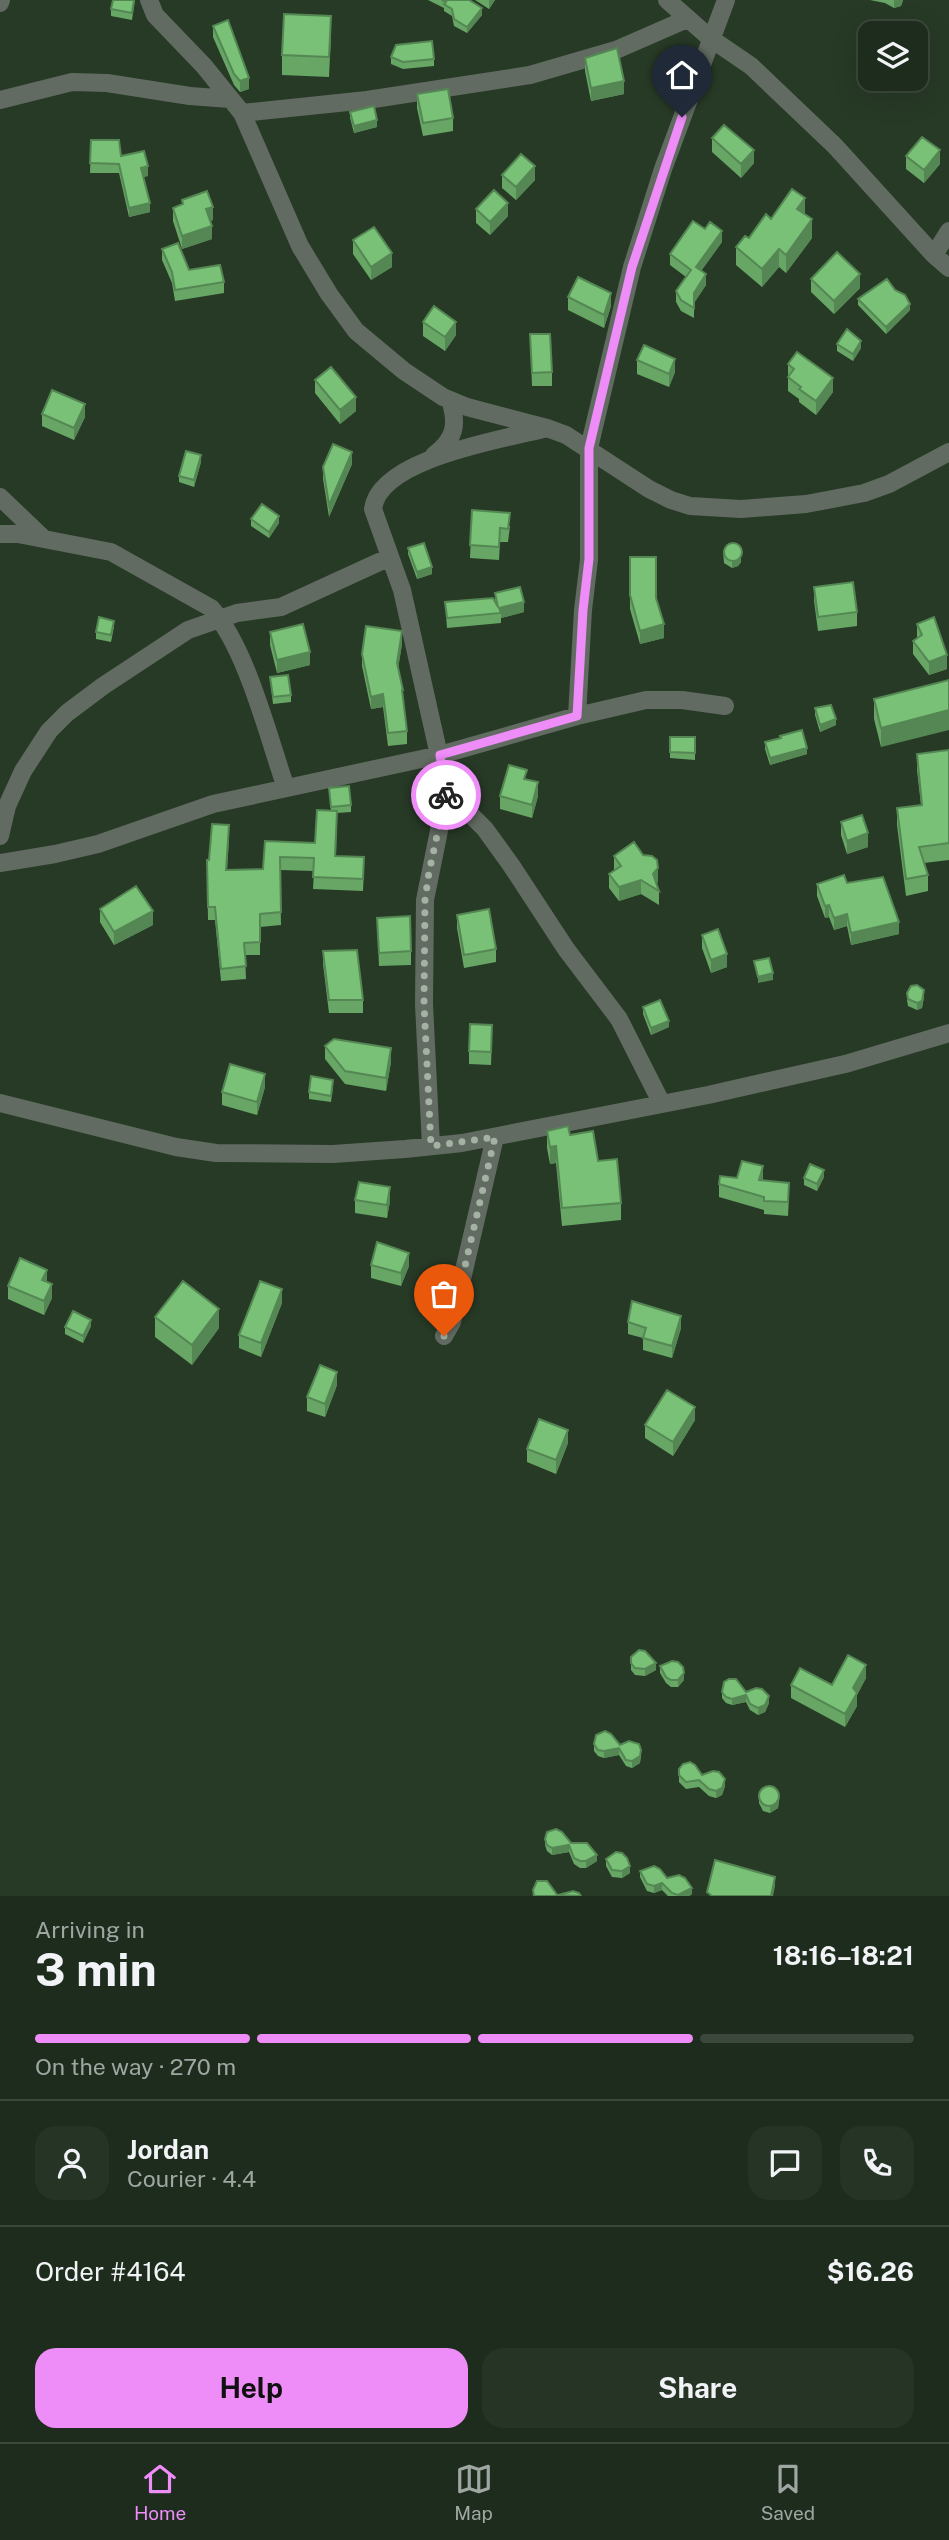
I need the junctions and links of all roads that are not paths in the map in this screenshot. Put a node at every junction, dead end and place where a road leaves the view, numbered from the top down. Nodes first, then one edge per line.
1 (149, 0) edge
2 (667, 0) edge
3 (726, 0) edge
4 (687, 19) junction
5 (710, 38) junction
6 (0, 100) edge
7 (236, 106) junction
8 (949, 231) edge
9 (933, 255) junction
10 (949, 268) edge
11 (450, 400) junction
12 (547, 428) junction
13 (589, 448) junction
14 (949, 452) edge
15 (423, 463) junction
16 (0, 497) edge
17 (0, 534) edge
18 (44, 539) junction
19 (390, 557) junction
20 (219, 618) junction
21 (725, 706) dead end
22 (577, 716) junction
23 (440, 755) junction
24 (286, 788) junction
25 (447, 791) junction
26 (0, 836) edge
27 (0, 863) edge
28 (949, 1033) edge
29 (0, 1103) edge
30 (662, 1104) junction
31 (495, 1137) junction
32 (431, 1146) junction
33 (444, 1336) dead end

1 - 7 street
2 - 4 street
3 - 5 street
4 - 5 street
4 - 7 street
5 - 9 street
5 - 13 street
6 - 7 street
7 - 11 street
8 - 9 street
9 - 10 street
11 - 12 street
11 - 15 street
12 - 13 street
12 - 15 street
13 - 14 street
13 - 22 street
15 - 19 street
16 - 18 street
17 - 18 street
18 - 20 street
19 - 20 street
19 - 23 street
20 - 24 street
20 - 26 street
21 - 22 street
22 - 23 street
23 - 24 street
23 - 25 street
24 - 27 street
25 - 30 street
25 - 32 street
28 - 30 street
29 - 32 street
30 - 31 street
31 - 32 street
31 - 33 street

